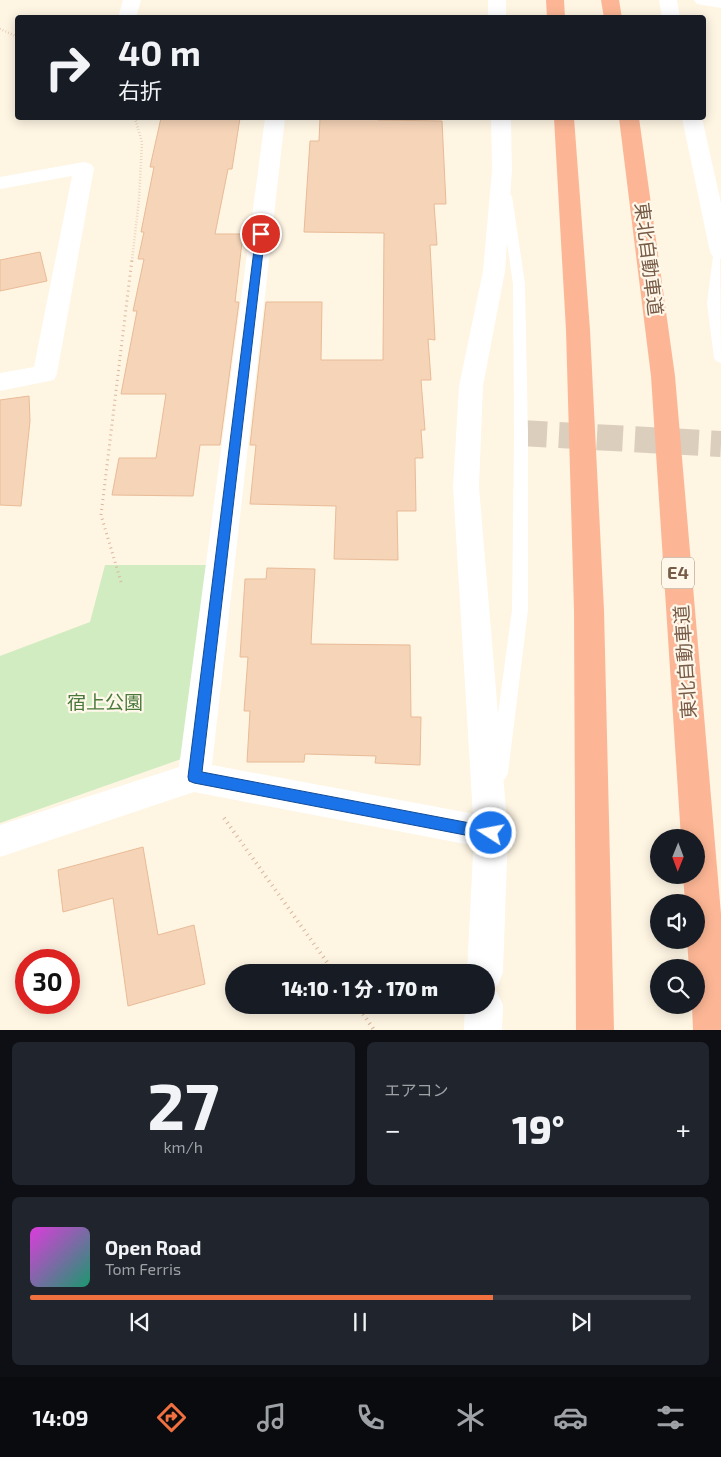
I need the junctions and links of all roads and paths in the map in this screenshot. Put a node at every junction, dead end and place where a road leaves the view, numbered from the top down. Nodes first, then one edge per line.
1 (132, 0) edge
2 (497, 0) edge
3 (555, 0) edge
4 (610, 0) edge
5 (668, 0) edge
6 (703, 0) edge
7 (721, 4) edge
8 (128, 15) edge
9 (498, 15) edge
10 (556, 15) edge
11 (612, 15) edge
12 (670, 15) edge
13 (0, 30) edge
14 (15, 36) edge
15 (136, 120) edge
16 (275, 120) edge
17 (501, 120) edge
18 (564, 120) edge
19 (629, 120) edge
20 (692, 120) edge
21 (502, 170) junction
22 (0, 183) edge
23 (720, 250) edge
24 (721, 358) edge
25 (0, 382) edge
26 (121, 582) dead end
27 (194, 777) junction
28 (491, 833) junction
29 (0, 841) edge
30 (328, 964) edge
31 (485, 964) edge
32 (363, 1014) edge
33 (483, 1014) edge
34 (374, 1030) edge
35 (482, 1030) edge
36 (595, 1030) edge
37 (712, 1030) edge

1 - 8 street
2 - 9 street
3 - 10 highway
4 - 11 highway
5 - 12 street
6 - 7 street
13 - 14 path
15 - 26 path
16 - 27 street
17 - 21 street
18 - 36 highway
19 - 37 highway, 東北自動車道 / E4
20 - 23 street
21 - 28 lane
21 - 28 street
22 - 25 street
23 - 24 lane
27 - 28 street
27 - 29 street
27 - 30 path
28 - 31 street
32 - 34 path
33 - 35 street

